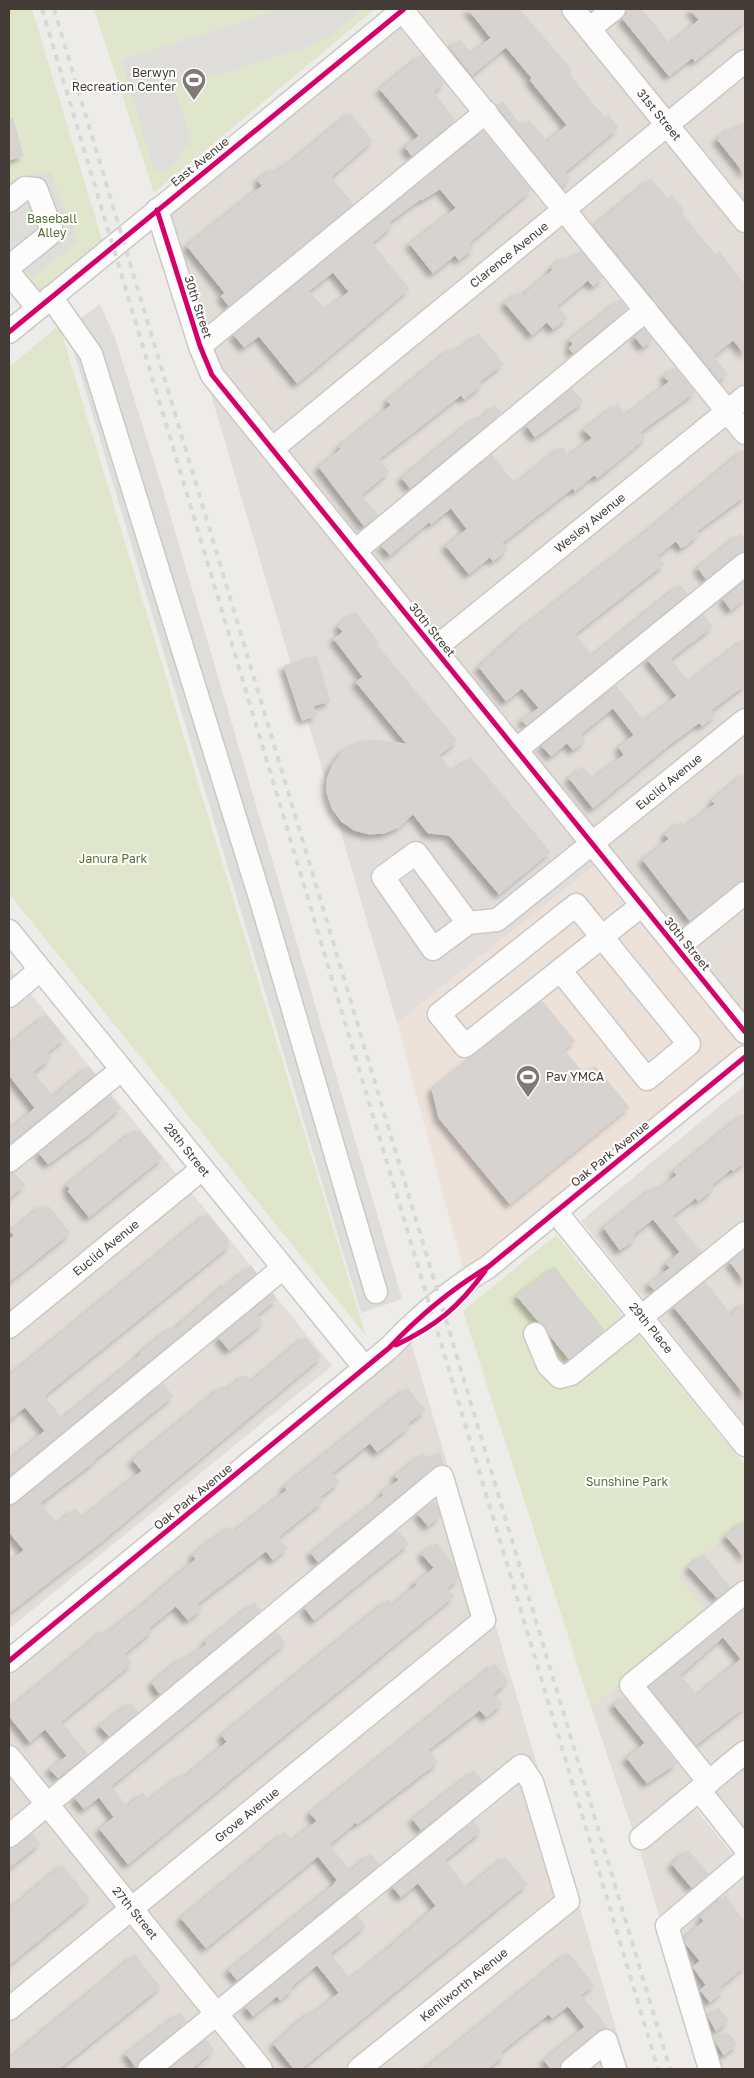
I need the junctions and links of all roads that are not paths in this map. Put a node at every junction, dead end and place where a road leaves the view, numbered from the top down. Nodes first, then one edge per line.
1 (403, 9) edge
2 (573, 9) edge
3 (614, 9) edge
4 (589, 29) junction
5 (745, 61) edge
6 (486, 112) junction
7 (667, 125) junction
8 (9, 201) edge
9 (565, 209) junction
10 (157, 210) junction
11 (745, 221) edge
12 (9, 267) edge
13 (9, 273) edge
14 (45, 303) junction
15 (646, 310) junction
16 (9, 332) edge
17 (200, 346) junction
18 (745, 397) edge
19 (728, 411) junction
20 (745, 433) edge
21 (272, 449) junction
22 (355, 551) junction
23 (745, 564) edge
24 (434, 649) junction
25 (745, 720) edge
26 (516, 750) junction
27 (593, 844) junction
28 (745, 893) edge
29 (642, 905) junction
30 (468, 923) dead end
31 (9, 931) edge
32 (602, 936) junction
33 (677, 948) junction
34 (40, 970) junction
35 (560, 970) junction
36 (9, 996) edge
37 (745, 1032) edge
38 (745, 1057) edge
39 (121, 1070) junction
40 (9, 1161) edge
41 (202, 1169) junction
42 (556, 1212) junction
43 (744, 1236) edge
44 (284, 1268) junction
45 (376, 1292) dead end
46 (642, 1318) junction
47 (9, 1327) edge
48 (535, 1334) dead end
49 (365, 1368) junction
50 (745, 1445) edge
51 (9, 1493) edge
52 (745, 1592) edge
53 (9, 1661) edge
54 (745, 1752) edge
55 (9, 1757) edge
56 (704, 1786) junction
57 (48, 1805) junction
58 (9, 1836) edge
59 (641, 1838) dead end
60 (745, 1848) edge
61 (745, 1860) edge
62 (132, 1909) junction
63 (9, 2009) edge
64 (216, 2014) junction
65 (149, 2069) edge
66 (261, 2069) edge
67 (359, 2069) edge
68 (572, 2069) edge
69 (615, 2069) edge
70 (710, 2069) edge

1 - 6 street
1 - 10 street, East Avenue
2 - 4 street, 31st Street
3 - 4 street
4 - 7 street, 31st Street
5 - 7 street, Clarence Avenue
6 - 9 street
6 - 17 street
7 - 9 street, Clarence Avenue
7 - 11 street, 31st Street
8 - 12 street
9 - 15 street
9 - 21 street, Clarence Avenue
10 - 14 street, East Avenue
10 - 17 street, 30th Street
13 - 14 street
14 - 16 street, East Avenue
14 - 45 street
15 - 19 street
15 - 22 street
17 - 21 street, 30th Street
18 - 19 street, Wesley Avenue
19 - 20 street
19 - 24 street, Wesley Avenue
21 - 22 street, 30th Street
22 - 24 street, 30th Street
23 - 26 street
24 - 26 street, 30th Street
25 - 27 street, Euclid Avenue
26 - 27 street, 30th Street
27 - 29 street, 30th Street
27 - 30 street, Euclid Avenue
28 - 33 street
29 - 32 street
29 - 33 street, 30th Street
31 - 34 street, 28th Street
32 - 35 street
32 - 35 street
32 - 35 street
33 - 37 street, 30th Street
34 - 36 street
34 - 39 street, 28th Street
38 - 42 street, Oak Park Avenue
39 - 40 street
39 - 41 street, 28th Street
41 - 44 street, 28th Street
41 - 47 street, Euclid Avenue
42 - 46 street, 29th Place
42 - 49 street, Oak Park Avenue
43 - 46 street
44 - 49 street, 28th Street
44 - 51 street
46 - 48 street
46 - 50 street, 29th Place
49 - 53 street, Oak Park Avenue
52 - 56 street
54 - 56 street
55 - 57 street, 27th Street
56 - 59 street
56 - 60 street
57 - 58 street
57 - 62 street, 27th Street
57 - 62 street, Grove Avenue
61 - 70 street
62 - 63 street, Grove Avenue
62 - 64 street, 27th Street
64 - 65 street
64 - 66 street, 27th Street
64 - 67 street, Kenilworth Avenue
68 - 69 street

